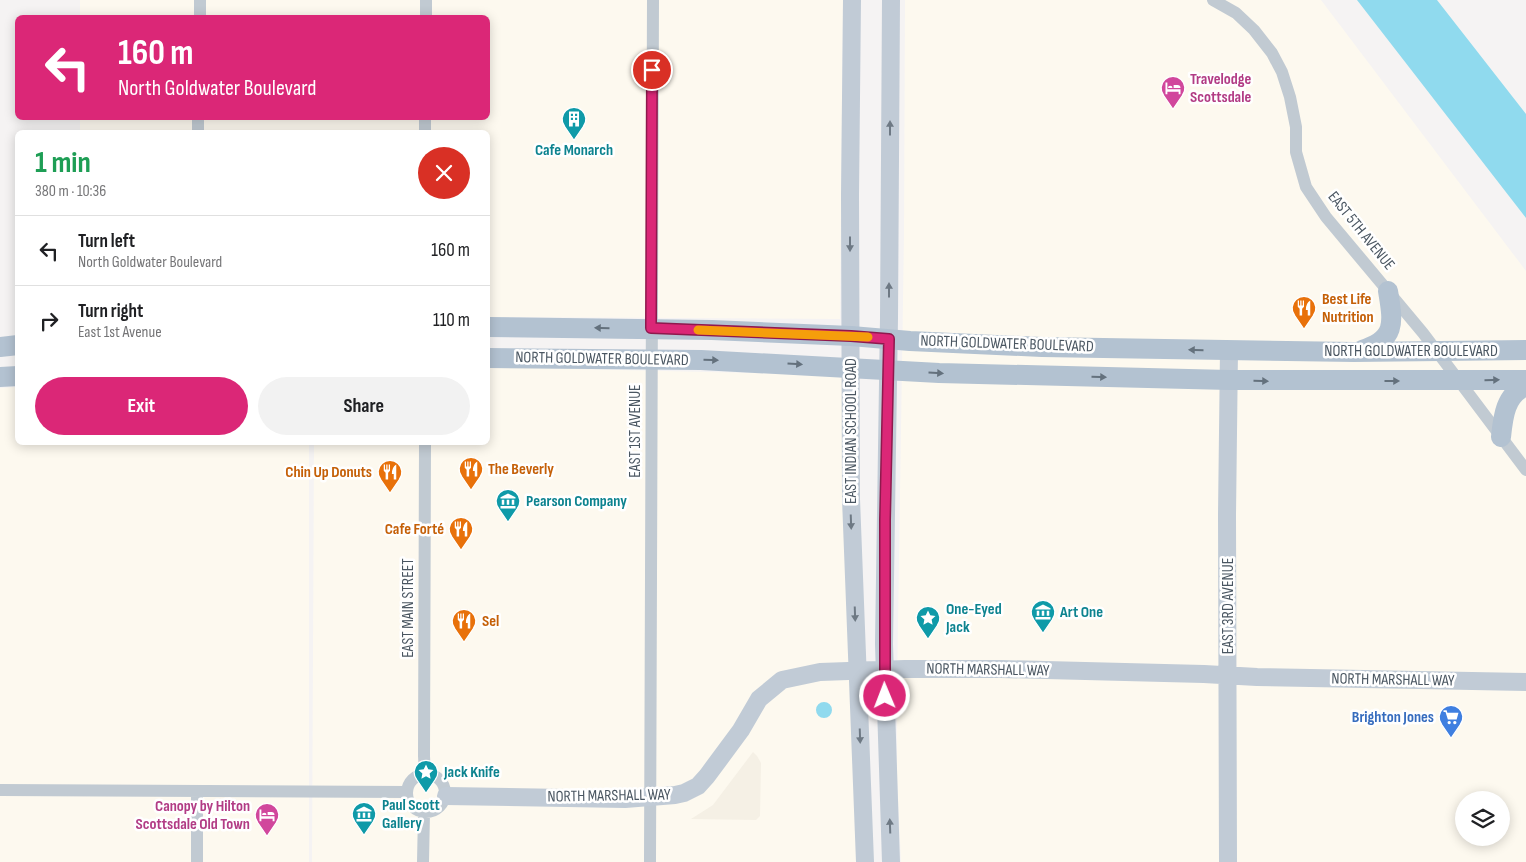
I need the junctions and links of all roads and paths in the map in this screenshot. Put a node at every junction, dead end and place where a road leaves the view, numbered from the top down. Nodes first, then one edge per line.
1 (200, 0) edge
2 (426, 0) edge
3 (653, 0) edge
4 (852, 0) edge
5 (891, 0) edge
6 (1213, 0) edge
7 (200, 15) edge
8 (426, 15) edge
9 (1388, 291) junction
10 (490, 327) edge
11 (651, 328) junction
12 (851, 336) junction
13 (889, 339) junction
14 (15, 345) edge
15 (0, 347) edge
16 (1229, 350) junction
17 (1526, 350) edge
18 (1354, 352) junction
19 (1437, 352) junction
20 (490, 358) edge
21 (651, 359) junction
22 (850, 368) junction
23 (888, 370) junction
24 (15, 376) edge
25 (0, 378) edge
26 (1229, 380) junction
27 (1526, 380) edge
28 (1459, 381) junction
29 (1526, 386) edge
30 (1501, 437) junction
31 (425, 445) edge
32 (1526, 470) edge
33 (884, 669) junction
34 (858, 670) junction
35 (1228, 675) junction
36 (1526, 682) edge
37 (426, 774) junction
38 (0, 790) edge
39 (407, 792) junction
40 (197, 793) junction
41 (446, 796) junction
42 (651, 798) junction
43 (424, 813) junction
44 (197, 862) edge
45 (423, 862) edge
46 (650, 862) edge
47 (865, 862) edge
48 (891, 862) edge
49 (1228, 862) edge

1 - 7 street
2 - 8 street
3 - 11 street, EAST 1ST AVENUE
4 -> 12 main road, EAST INDIAN SCHOOL ROAD
13 -> 5 main road
6 - 9 street, EAST 5TH AVENUE
9 - 18 main road
9 - 19 street, EAST 5TH AVENUE
11 -> 10 main road, NORTH GOLDWATER BOULEVARD
11 - 12 main road, NORTH GOLDWATER BOULEVARD
11 - 21 street, EAST 1ST AVENUE
12 - 13 main road, NORTH GOLDWATER BOULEVARD
12 - 22 main road, EAST INDIAN SCHOOL ROAD
16 -> 13 main road, NORTH GOLDWATER BOULEVARD
13 - 23 main road
14 - 15 main road
16 - 18 main road, NORTH GOLDWATER BOULEVARD
16 - 26 main road, EAST 3RD AVENUE
17 - 19 main road, NORTH GOLDWATER BOULEVARD
18 - 19 main road, NORTH GOLDWATER BOULEVARD
19 - 28 street, EAST 5TH AVENUE
20 - 21 main road, NORTH GOLDWATER BOULEVARD
21 -> 22 main road, NORTH GOLDWATER BOULEVARD
21 - 42 street, EAST 1ST AVENUE
22 - 23 main road, NORTH GOLDWATER BOULEVARD
22 -> 34 main road, EAST INDIAN SCHOOL ROAD
23 -> 26 main road, NORTH GOLDWATER BOULEVARD
23 - 33 main road
24 - 25 main road
26 -> 28 main road, NORTH GOLDWATER BOULEVARD
26 - 35 main road, EAST 3RD AVENUE
28 -> 27 main road, NORTH GOLDWATER BOULEVARD
28 - 30 street, EAST 5TH AVENUE
29 - 30 main road
30 - 32 street, EAST 5TH AVENUE
31 - 37 street, EAST MAIN STREET
33 - 34 main road, NORTH MARSHALL WAY
33 - 35 main road, NORTH MARSHALL WAY
48 -> 33 main road
34 - 42 main road, NORTH MARSHALL WAY
34 -> 47 main road, EAST INDIAN SCHOOL ROAD
35 - 36 main road, NORTH MARSHALL WAY
35 - 49 main road, EAST 3RD AVENUE
37 - 39 street
37 - 41 street
38 - 40 street
39 - 40 street
39 - 43 street
40 - 44 street
41 - 42 main road, NORTH MARSHALL WAY
41 - 43 street
42 - 46 street, EAST 1ST AVENUE
43 - 45 street

